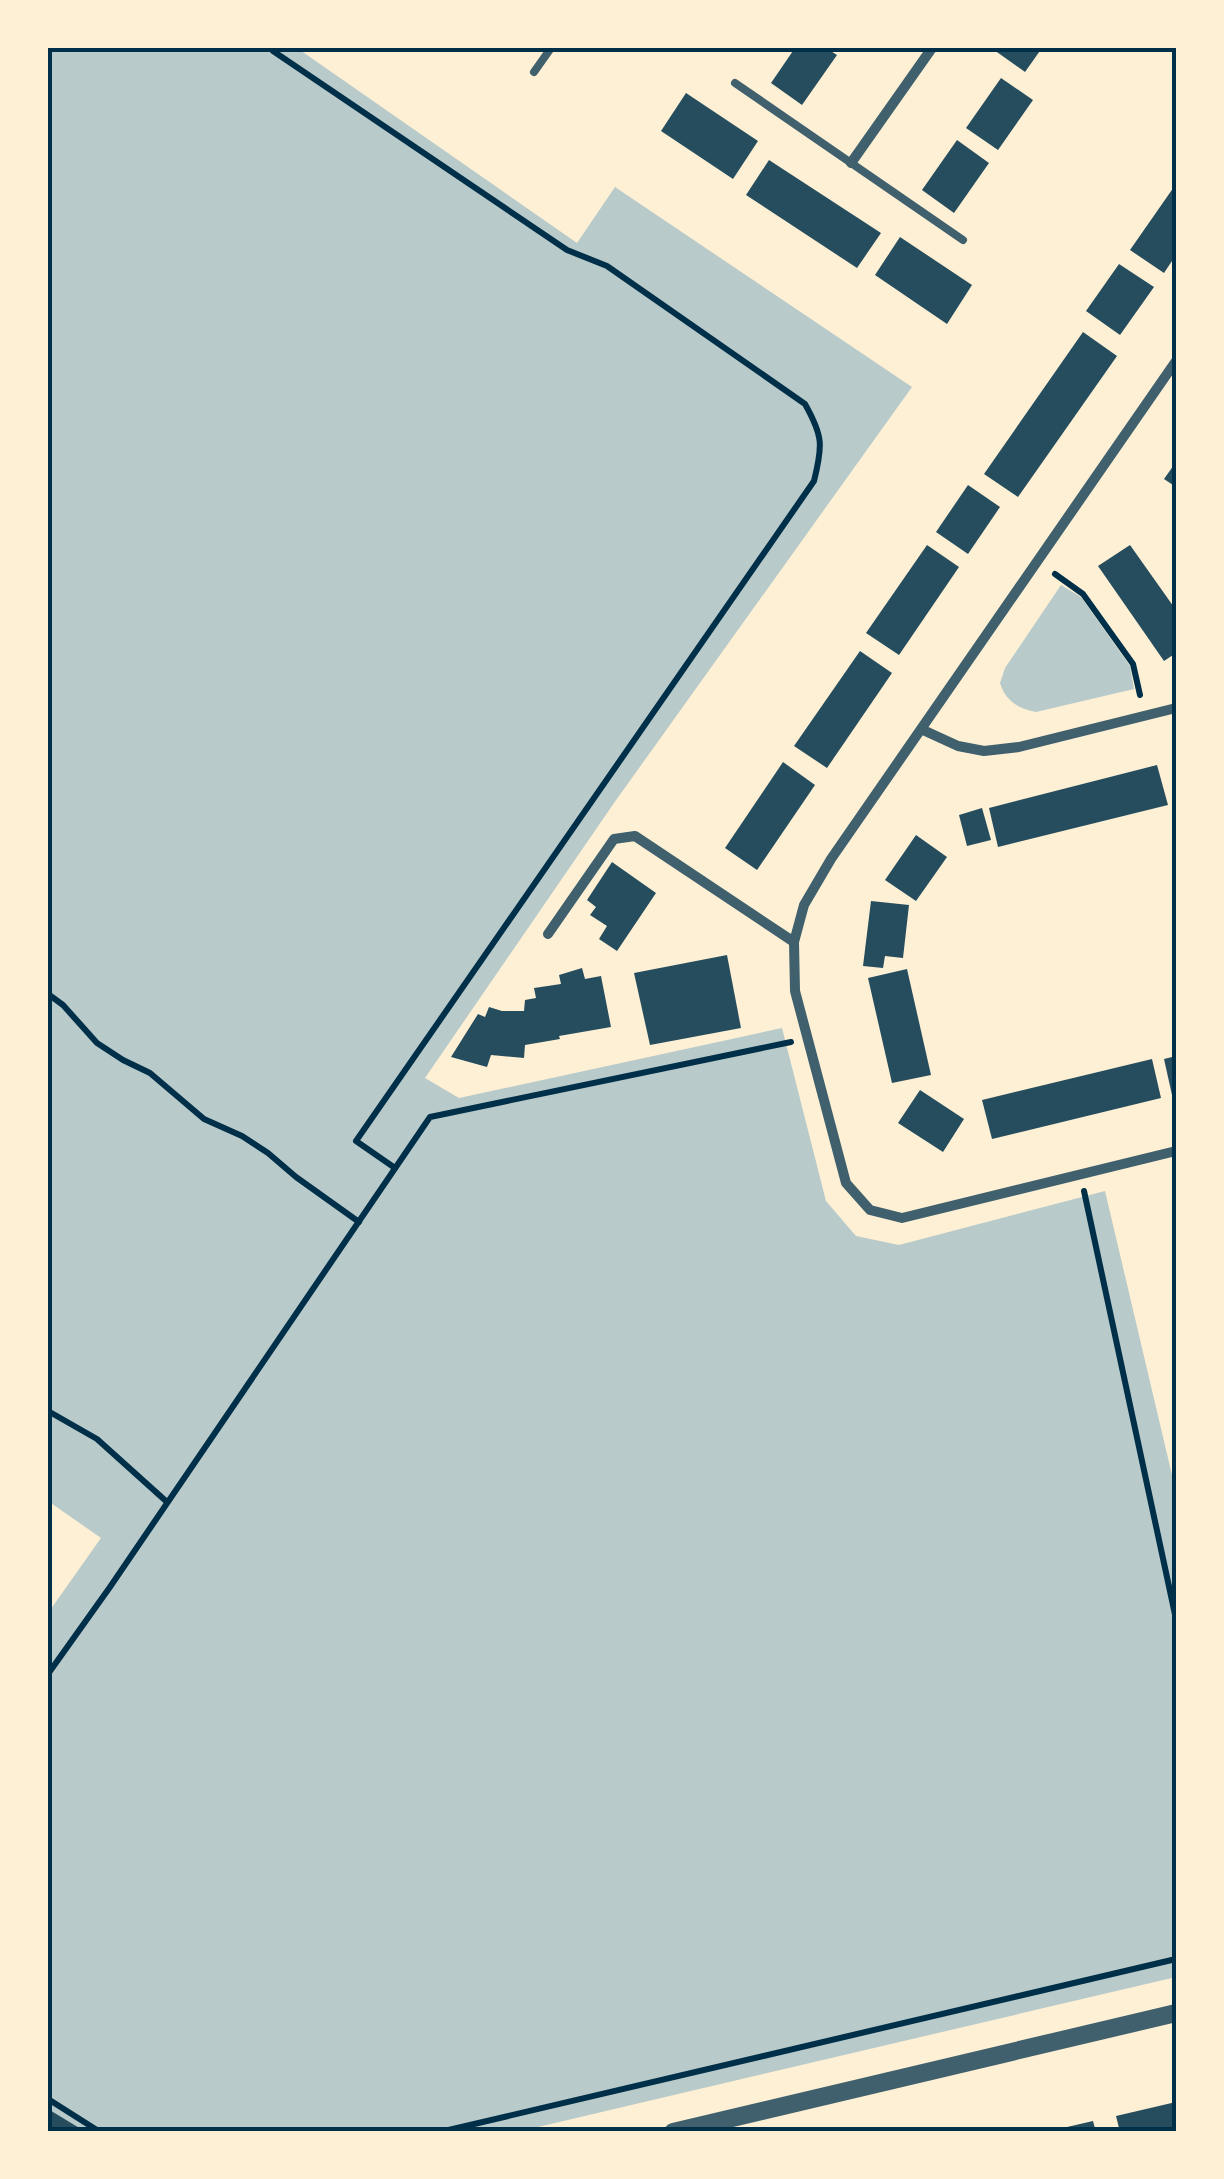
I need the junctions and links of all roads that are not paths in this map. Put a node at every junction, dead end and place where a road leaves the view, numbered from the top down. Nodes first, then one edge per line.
1 (551, 48) edge
2 (932, 48) edge
3 (534, 72) dead end
4 (735, 83) dead end
5 (851, 163) junction
6 (963, 240) dead end
7 (1176, 361) edge
8 (1176, 708) edge
9 (923, 730) junction
10 (548, 934) dead end
11 (794, 942) junction
12 (1176, 1152) edge
13 (1176, 2012) edge
14 (673, 2132) edge

1 - 3 lane
2 - 5 street
4 - 5 lane
5 - 6 lane
7 - 9 street
8 - 9 street
9 - 11 street
10 - 11 street
11 - 12 street
13 - 14 street

